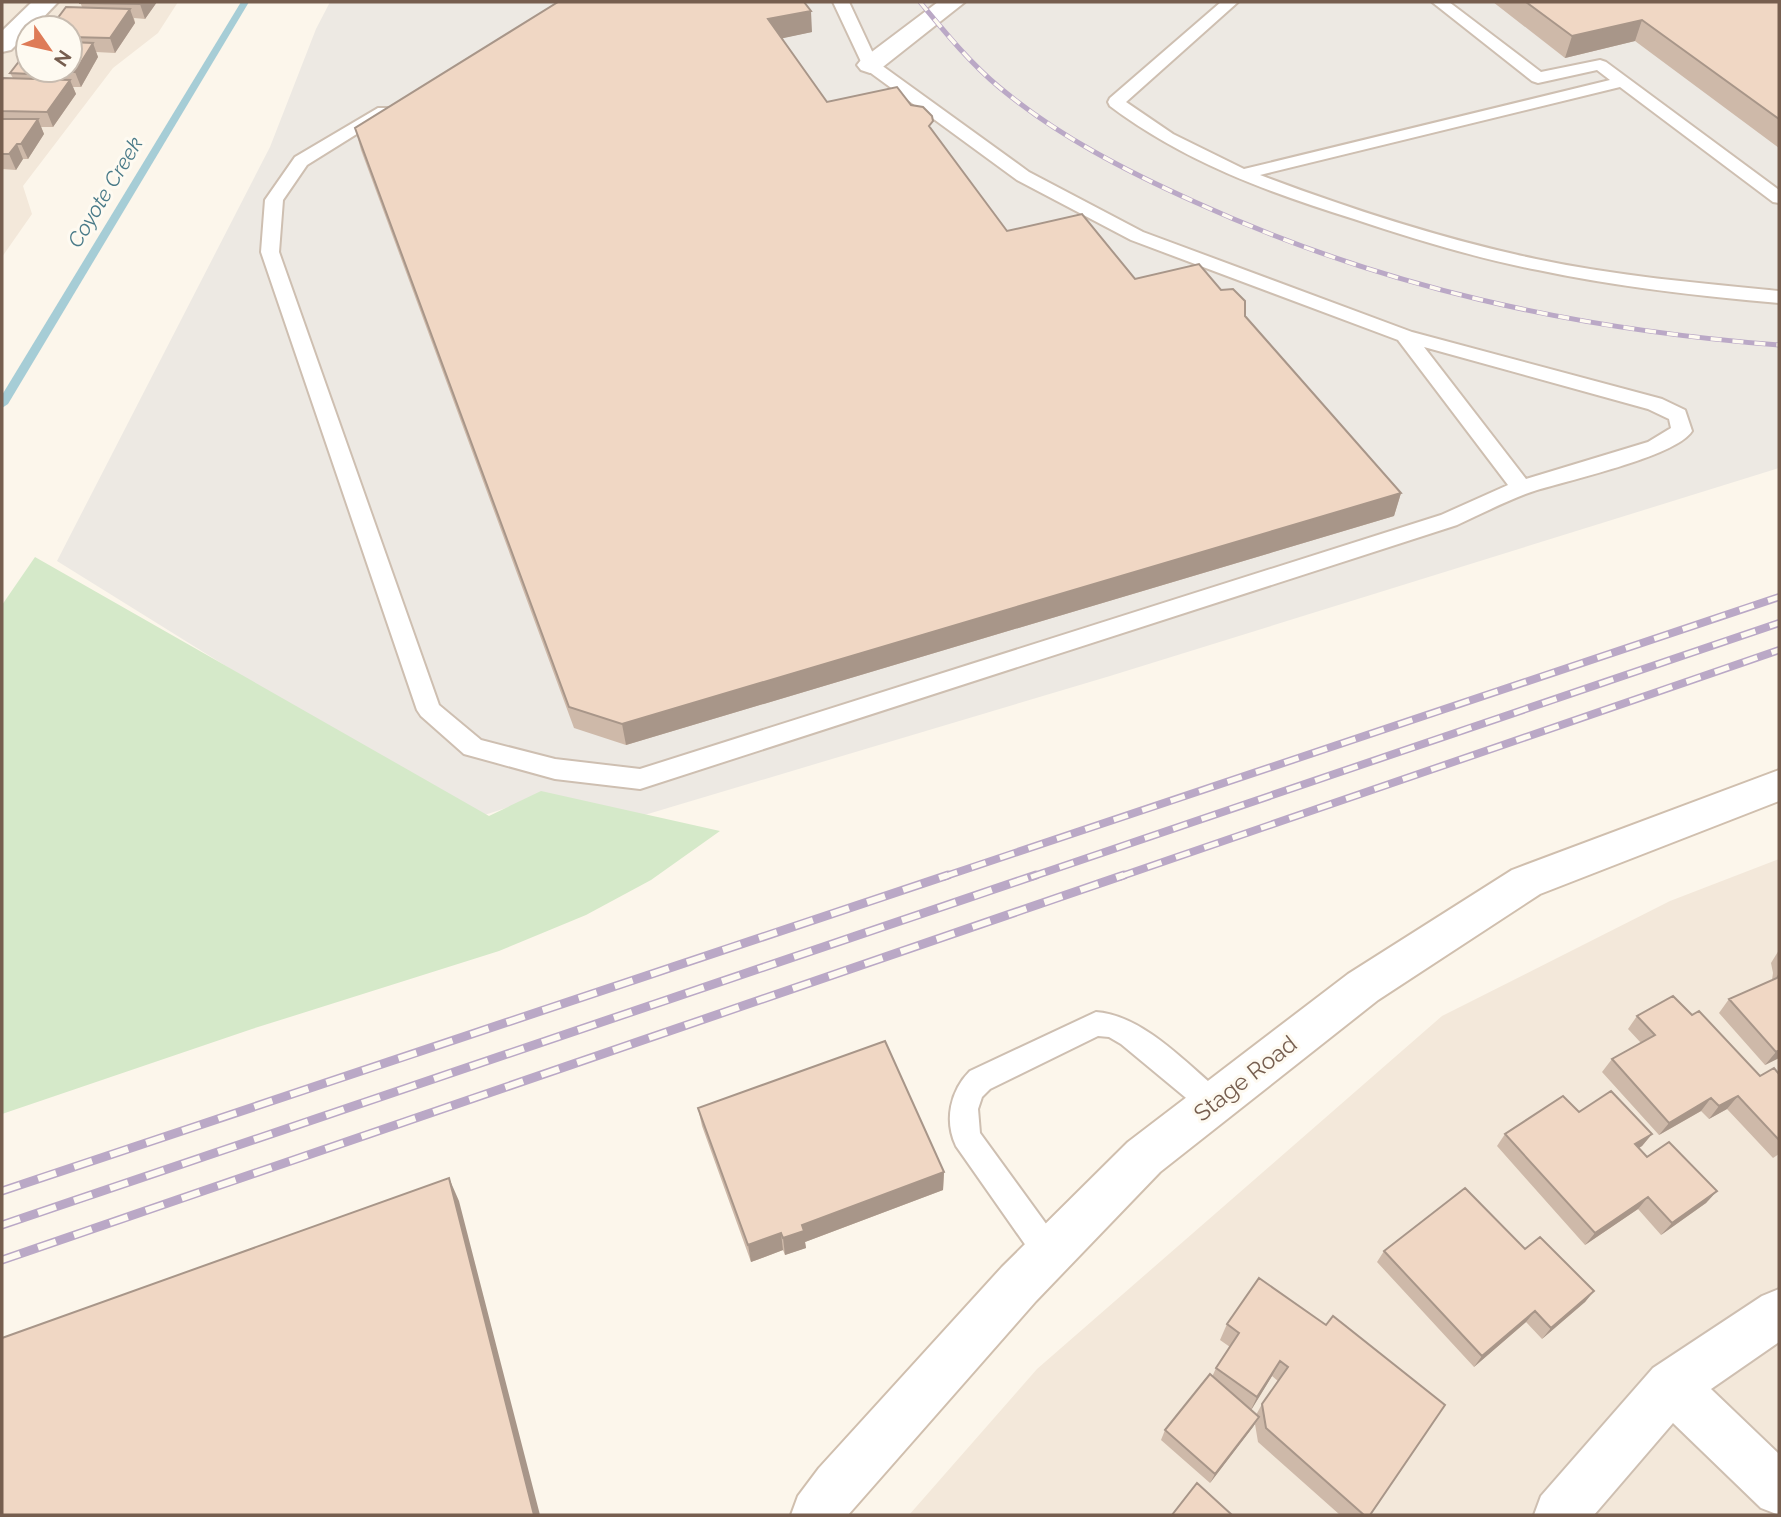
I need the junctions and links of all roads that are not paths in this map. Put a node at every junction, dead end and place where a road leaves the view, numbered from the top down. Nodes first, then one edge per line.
1 (46, 2) edge
2 (841, 2) edge
3 (953, 2) edge
4 (1230, 2) edge
5 (1440, 2) edge
6 (2, 45) edge
7 (870, 65) junction
8 (1622, 82) junction
9 (407, 98) edge
10 (1244, 174) junction
11 (1779, 198) edge
12 (1779, 297) edge
13 (1405, 335) junction
14 (1521, 488) junction
15 (1779, 785) edge
16 (1213, 1104) junction
17 (1049, 1253) junction
18 (1779, 1312) edge
19 (1671, 1386) junction
20 (1779, 1490) edge
21 (817, 1515) edge
22 (1560, 1515) edge

1 - 6 main road
2 - 7 lane
3 - 7 main road
4 - 10 lane
5 - 8 lane
7 - 13 lane
8 - 10 lane
8 - 11 lane
9 - 14 lane
10 - 12 lane
13 - 14 lane
13 - 14 lane
15 - 16 main road, Stage Road
16 - 17 main road, Stage Road
16 - 17 lane
17 - 21 main road, Stage Road
18 - 19 main road
19 - 20 main road
19 - 22 main road

